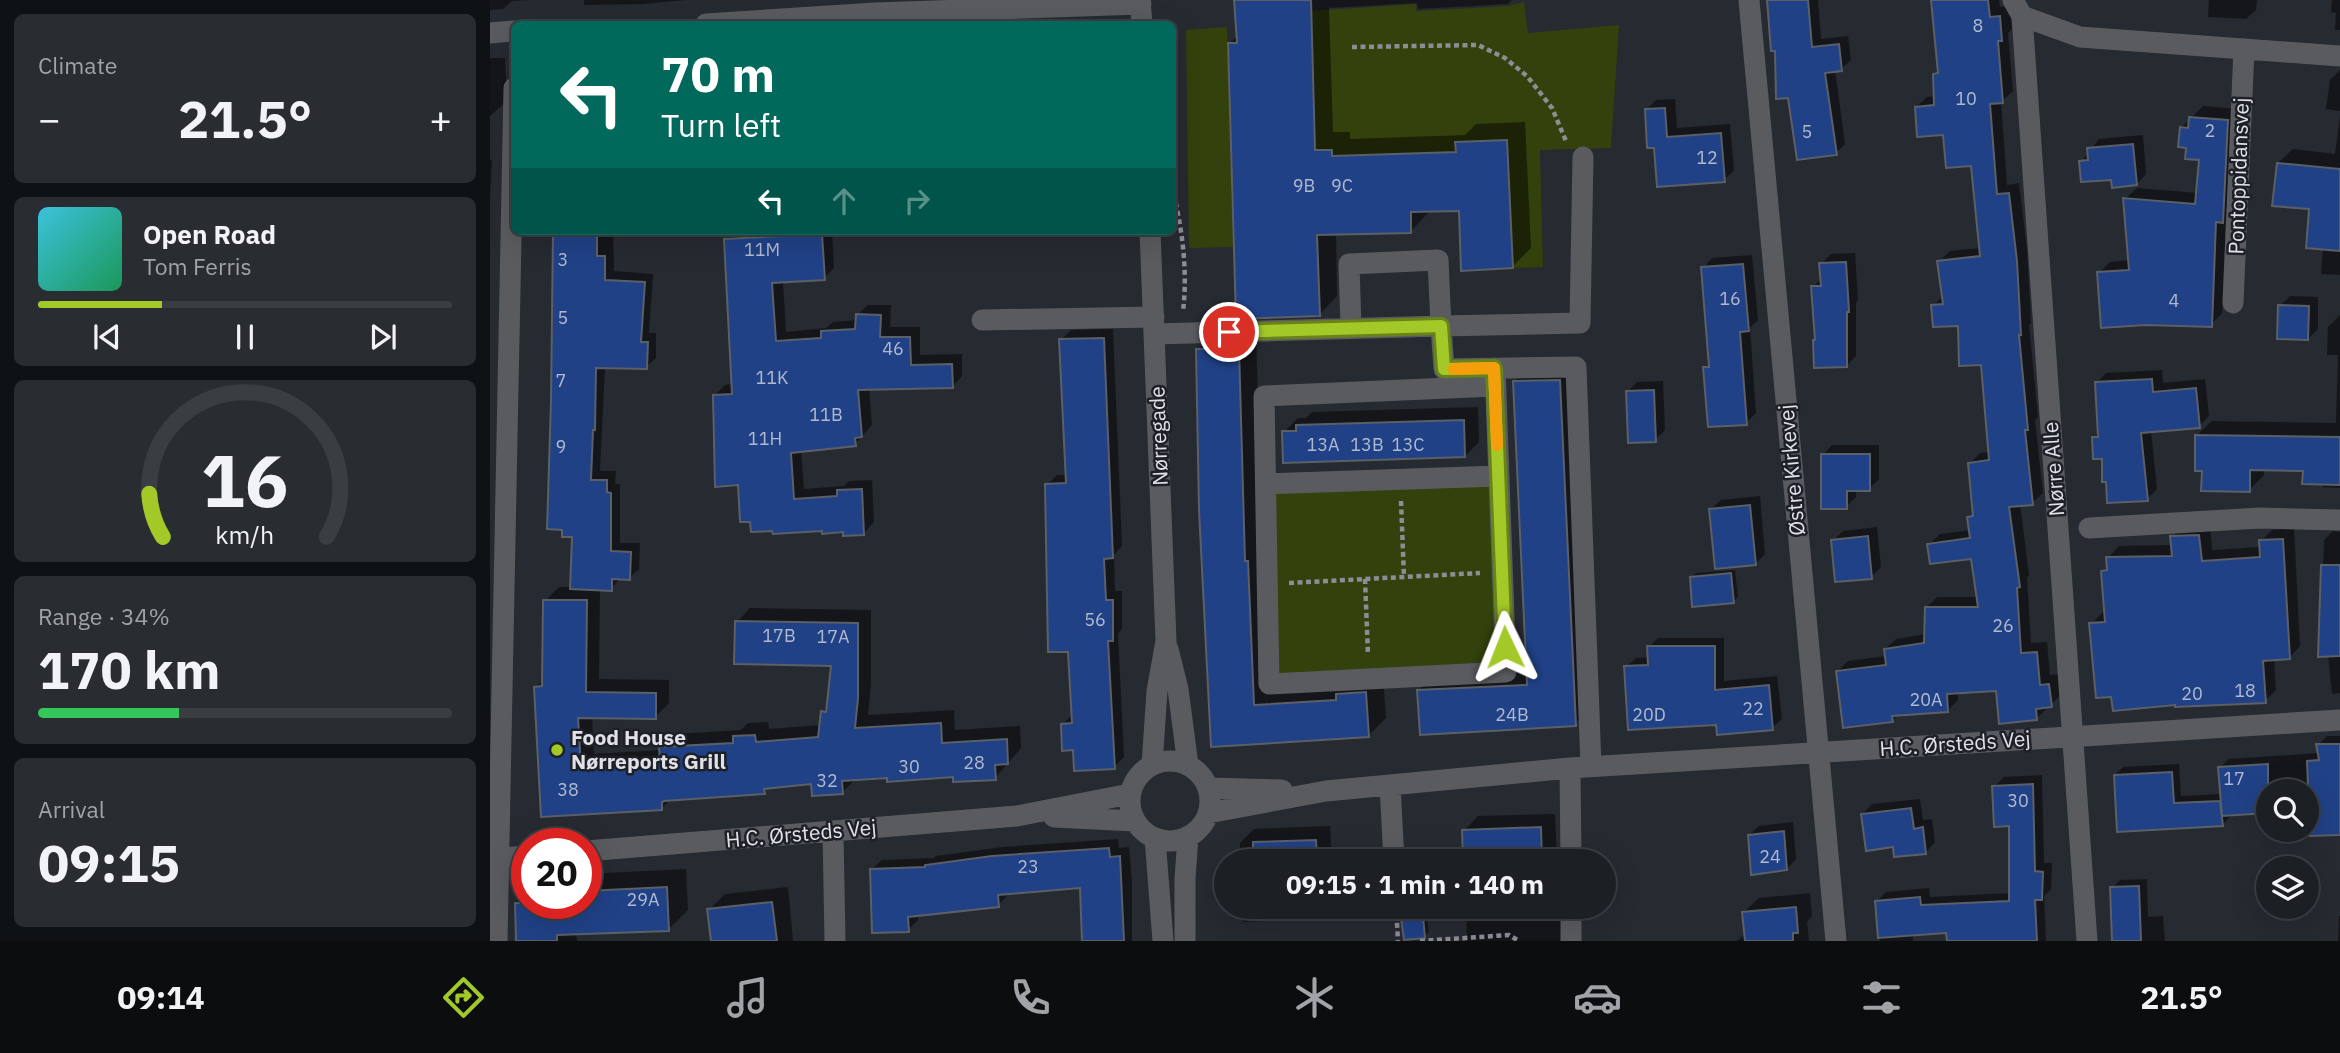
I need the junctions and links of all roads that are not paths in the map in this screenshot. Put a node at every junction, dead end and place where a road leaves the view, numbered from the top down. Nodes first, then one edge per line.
1 (1749, 0) edge
2 (837, 8) edge
3 (2018, 8) edge
4 (1141, 9) edge
5 (731, 21) edge
6 (511, 31) edge
7 (490, 33) edge
8 (2244, 49) junction
9 (2340, 56) edge
10 (1583, 157) road end
11 (511, 204) edge
12 (1150, 235) edge
13 (2234, 303) dead end
14 (982, 320) dead end
15 (1154, 325) junction
16 (1441, 326) junction
17 (1351, 328) junction
18 (1495, 377) junction
19 (1499, 477) junction
20 (1266, 484) junction
21 (2340, 520) edge
22 (2089, 528) dead end
23 (1166, 640) junction
24 (2340, 720) edge
25 (2073, 736) junction
26 (1819, 752) junction
27 (1152, 765) junction
28 (1188, 765) junction
29 (1580, 767) junction
30 (1390, 785) junction
31 (1208, 788) junction
32 (1326, 791) junction
33 (1130, 794) junction
34 (1208, 813) junction
35 (1017, 816) junction
36 (1135, 821) junction
37 (833, 832) junction
38 (1188, 836) junction
39 (1155, 838) junction
40 (1393, 849) edge
41 (1571, 849) edge
42 (602, 850) edge
43 (494, 859) edge
44 (1571, 919) edge
45 (497, 941) edge
46 (835, 941) edge
47 (1163, 941) edge
48 (1185, 941) edge
49 (1571, 941) edge
50 (1836, 941) edge
51 (2087, 941) edge

1 - 26 street, Østre Kirkevej
2 - 4 street
2 - 5 street
3 - 8 street
3 - 25 street, Nørre Alle
6 - 7 street
8 - 9 street
8 - 13 street, Pontoppidansvej
10 - 16 street
11 - 43 street
12 - 15 street, Nørregade
14 - 15 street
15 - 17 street
15 - 23 street, Nørregade
16 - 17 street
16 - 17 street
16 - 18 street
18 - 19 street
18 - 20 street
18 - 29 street
19 - 20 street
19 - 20 street
21 - 22 street, Nørre Alle
23 - 27 street, Nørregade
23 - 28 street, Nørregade
24 - 25 street, H.C. Ørsteds Vej
25 - 26 street, H.C. Ørsteds Vej
25 - 51 street, Nørre Alle
26 - 29 street, H.C. Ørsteds Vej
26 - 50 street, Østre Kirkevej
27 - 28 street
27 - 33 street
28 - 31 street
29 - 30 street, H.C. Ørsteds Vej
29 - 41 street
30 - 32 street, H.C. Ørsteds Vej
30 - 40 street
31 - 32 street, H.C. Ørsteds Vej
31 - 34 street
32 - 34 street, H.C. Ørsteds Vej
33 - 35 street, H.C. Ørsteds Vej
33 - 36 street
34 - 38 street
35 - 36 street, H.C. Ørsteds Vej
35 - 37 street, H.C. Ørsteds Vej
36 - 39 street
37 - 42 street, H.C. Ørsteds Vej
37 - 46 street
38 - 39 street
38 - 48 street
39 - 47 street
43 - 45 street
44 - 49 street

